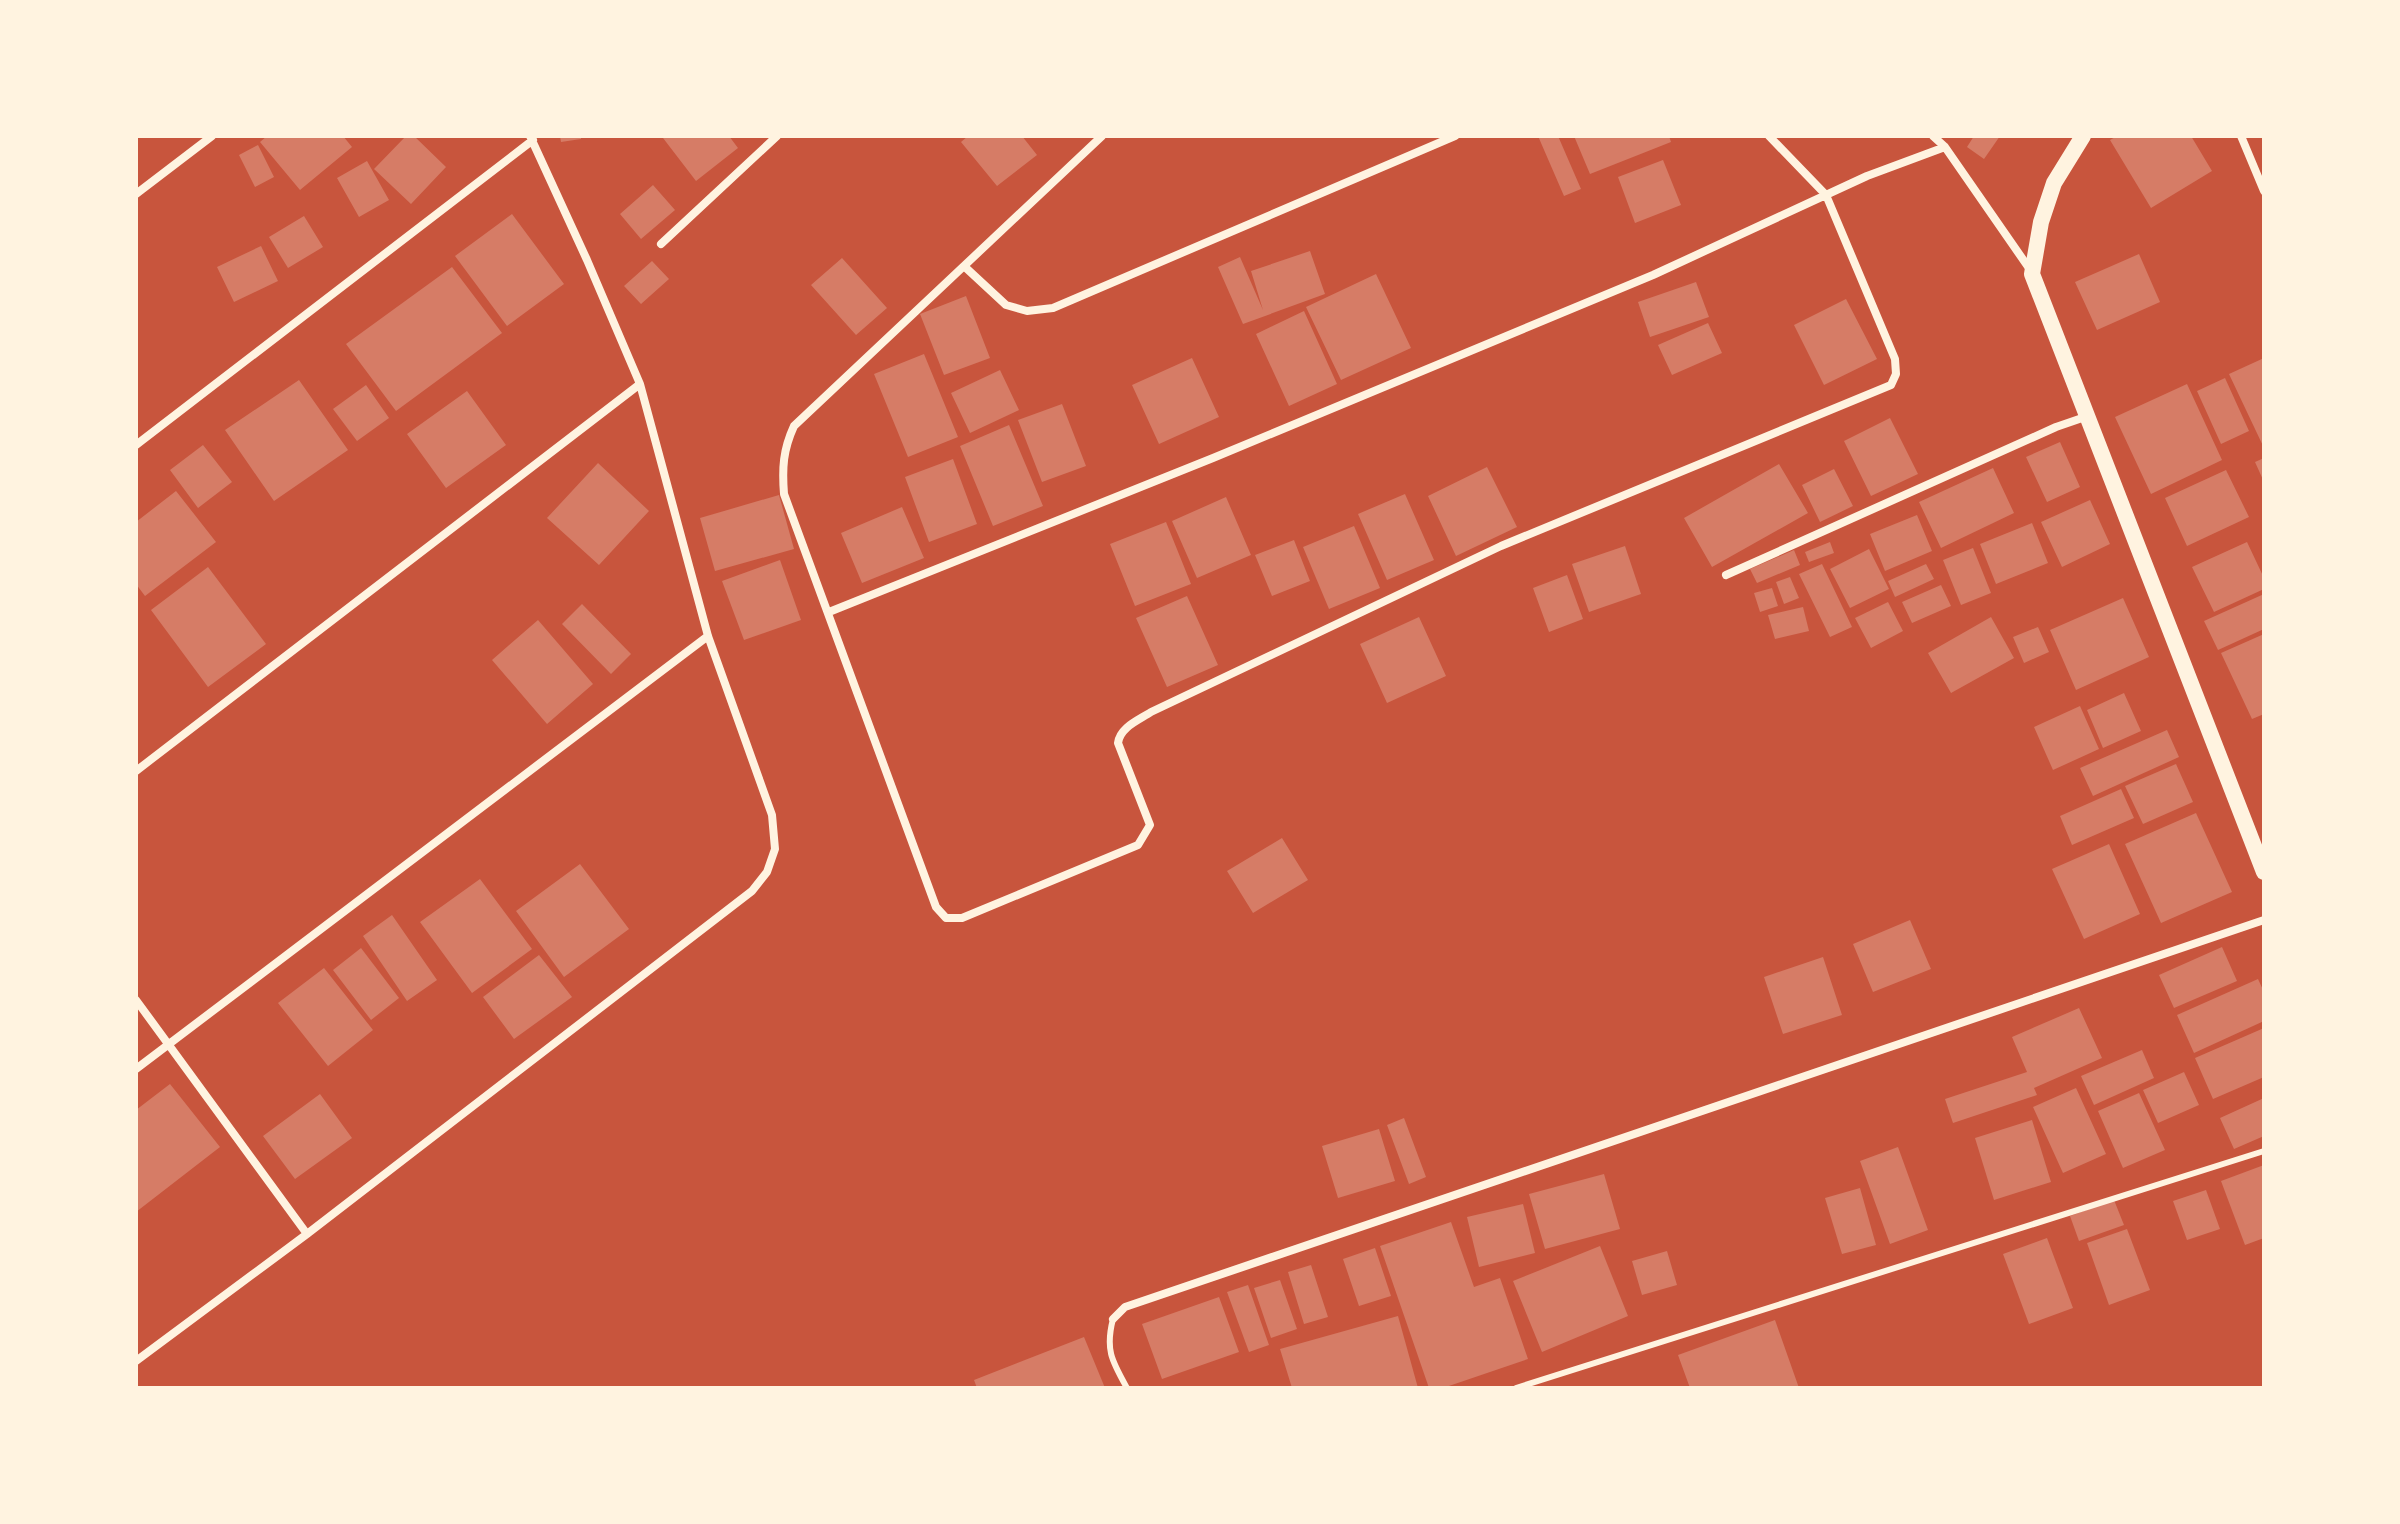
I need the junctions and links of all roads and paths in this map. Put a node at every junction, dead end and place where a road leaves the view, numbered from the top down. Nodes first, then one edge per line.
1 (212, 136) edge
2 (777, 136) edge
3 (1102, 136) edge
4 (1455, 136) edge
5 (1769, 136) edge
6 (1933, 136) edge
7 (2083, 136) edge
8 (2241, 136) edge
9 (531, 138) edge
10 (1945, 147) junction
11 (2264, 191) edge
12 (136, 194) edge
13 (1826, 195) junction
14 (661, 244) dead end
15 (965, 267) junction
16 (2032, 274) junction
17 (640, 384) junction
18 (2088, 416) junction
19 (136, 445) edge
20 (1726, 575) dead end
21 (829, 612) junction
22 (708, 636) junction
23 (136, 771) edge
24 (2264, 872) edge
25 (2264, 920) edge
26 (136, 1000) edge
27 (167, 1046) junction
28 (136, 1069) edge
29 (2264, 1151) edge
30 (307, 1234) junction
31 (1113, 1319) joint
32 (136, 1361) edge
33 (1127, 1388) edge
34 (1516, 1388) edge

1 - 12 street
2 - 14 street
3 - 15 street
4 - 15 street
5 - 13 street
6 - 10 street
7 - 16 main road
8 - 11 street
9 - 17 street
9 - 19 street
10 - 13 street
10 - 16 street
13 - 21 street
13 - 21 street
15 - 21 street
16 - 18 main road
17 - 22 street
17 - 23 street
18 - 20 street
18 - 24 main road
22 - 27 street
22 - 30 street
25 - 31 street
26 - 27 street
27 - 28 street
27 - 30 street
29 - 34 lane
30 - 32 street
31 - 33 lane

